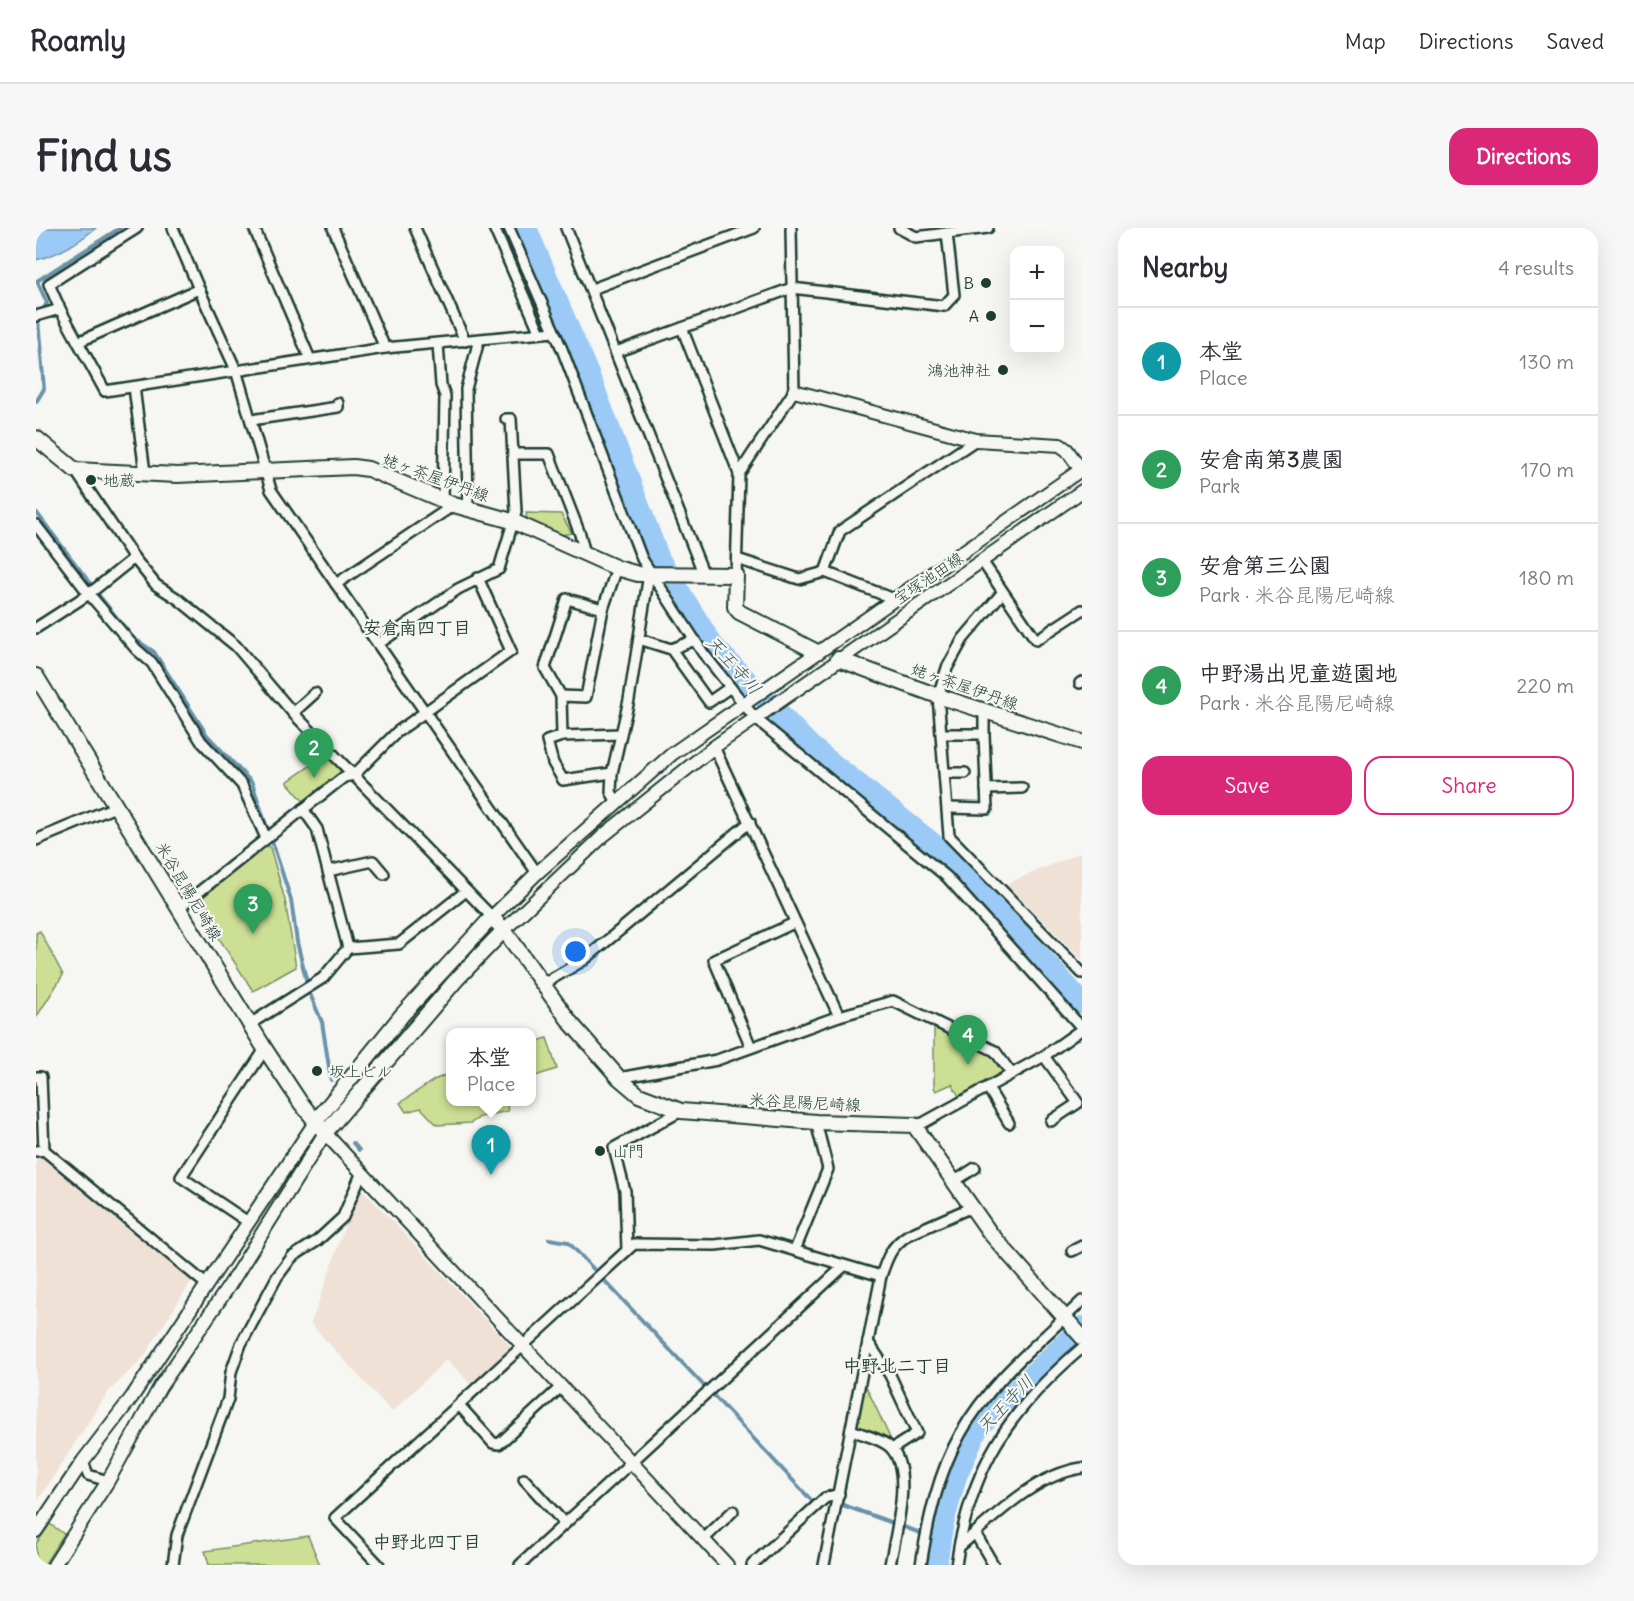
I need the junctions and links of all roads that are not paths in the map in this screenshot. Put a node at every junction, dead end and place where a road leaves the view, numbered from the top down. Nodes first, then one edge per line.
1 (138, 228) edge
2 (173, 228) edge
3 (254, 228) edge
4 (333, 228) edge
5 (415, 228) edge
6 (494, 228) edge
7 (509, 228) edge
8 (566, 228) edge
9 (754, 228) edge
10 (791, 228) edge
11 (899, 228) edge
12 (988, 228) edge
13 (947, 233) junction
14 (792, 288) junction
15 (199, 289) junction
16 (592, 289) junction
17 (60, 309) junction
18 (36, 316) edge
19 (682, 328) junction
20 (554, 332) junction
21 (540, 333) junction
22 (479, 340) junction
23 (465, 341) junction
24 (78, 342) junction
25 (438, 344) junction
26 (386, 348) junction
27 (616, 352) junction
28 (310, 359) junction
29 (236, 370) junction
30 (134, 387) junction
31 (794, 391) junction
32 (338, 407) dead end
33 (511, 419) dead end
34 (251, 420) junction
35 (36, 438) edge
36 (976, 440) junction
37 (513, 454) junction
38 (75, 470) junction
39 (266, 470) junction
40 (1082, 470) edge
41 (145, 473) junction
42 (739, 474) junction
43 (1082, 491) edge
44 (455, 505) junction
45 (512, 521) junction
46 (36, 525) edge
47 (585, 554) junction
48 (134, 558) junction
49 (737, 559) junction
50 (982, 561) junction
51 (617, 568) junction
52 (825, 572) junction
53 (654, 574) junction
54 (704, 574) junction
55 (735, 575) junction
56 (478, 578) junction
57 (336, 584) junction
58 (1002, 593) junction
59 (89, 594) junction
60 (894, 599) junction
61 (603, 609) junction
62 (1082, 610) edge
63 (36, 628) edge
64 (639, 639) junction
65 (695, 640) junction
66 (378, 644) junction
67 (671, 649) junction
68 (817, 651) junction
69 (838, 659) junction
70 (36, 676) edge
71 (729, 688) junction
72 (315, 693) dead end
73 (561, 696) junction
74 (939, 696) junction
75 (745, 703) junction
76 (988, 712) junction
77 (293, 713) junction
78 (426, 713) junction
79 (757, 716) junction
80 (620, 734) junction
81 (942, 734) junction
82 (984, 734) junction
83 (562, 736) junction
84 (1082, 742) edge
85 (714, 747) junction
86 (612, 773) junction
87 (945, 773) junction
88 (965, 773) dead end
89 (354, 775) junction
90 (1022, 788) dead end
91 (986, 789) junction
92 (617, 802) junction
93 (116, 807) junction
94 (948, 808) junction
95 (303, 809) junction
96 (750, 822) junction
97 (266, 838) junction
98 (36, 840) edge
99 (328, 871) junction
100 (537, 873) junction
101 (384, 874) dead end
102 (466, 891) junction
103 (180, 907) junction
104 (492, 917) junction
105 (794, 923) junction
106 (504, 930) junction
107 (348, 948) junction
108 (1082, 973) edge
109 (543, 984) junction
110 (839, 1016) junction
111 (250, 1024) junction
112 (1082, 1029) edge
113 (751, 1047) junction
114 (265, 1049) junction
115 (1044, 1056) junction
116 (1011, 1073) junction
117 (36, 1077) edge
118 (619, 1078) junction
119 (988, 1088) junction
120 (681, 1111) junction
121 (316, 1121) junction
122 (1051, 1121) dead end
123 (816, 1122) junction
124 (1009, 1123) dead end
125 (914, 1125) junction
126 (325, 1133) junction
127 (40, 1150) edge
128 (975, 1168) dead end
129 (362, 1173) junction
130 (955, 1181) junction
131 (972, 1207) junction
132 (248, 1222) junction
133 (1082, 1246) edge
134 (627, 1250) junction
135 (795, 1250) junction
136 (1072, 1251) dead end
137 (844, 1266) junction
138 (881, 1276) junction
139 (207, 1285) junction
140 (1082, 1302) edge
141 (1067, 1320) junction
142 (1082, 1337) edge
143 (868, 1342) junction
144 (525, 1345) junction
145 (1082, 1348) edge
146 (562, 1386) junction
147 (459, 1405) junction
148 (851, 1430) junction
149 (892, 1449) junction
150 (83, 1461) junction
151 (632, 1462) junction
152 (1082, 1468) edge
153 (524, 1479) dead end
154 (108, 1481) junction
155 (839, 1494) junction
156 (734, 1511) dead end
157 (565, 1524) junction
158 (36, 1531) edge
159 (975, 1533) junction
160 (704, 1539) junction
161 (959, 1547) junction
162 (993, 1563) dead end
163 (54, 1565) edge
164 (173, 1565) edge
165 (379, 1565) edge
166 (520, 1565) edge
167 (728, 1565) edge
168 (752, 1565) edge
169 (824, 1565) edge
170 (890, 1565) edge
171 (921, 1565) edge
172 (956, 1565) edge

1 - 17 street
2 - 15 street
3 - 28 street
4 - 26 street
5 - 23 street
6 - 21 street
7 - 20 street
8 - 16 street
9 - 16 street
10 - 14 street
11 - 13 street
12 - 13 street
13 - 14 street
14 - 19 street
14 - 31 street
15 - 24 street
15 - 29 street
16 - 27 street
17 - 18 street
17 - 24 street
19 - 27 street
19 - 42 street
20 - 21 street
20 - 53 street
21 - 22 street
22 - 23 street
22 - 44 street
23 - 25 street
24 - 30 street
25 - 26 street
25 - 44 street
26 - 28 street
27 - 54 street
28 - 29 street
29 - 30 street
29 - 34 street
30 - 41 street
31 - 36 street
31 - 42 street
32 - 34 street
33 - 37 street
34 - 39 street
35 - 38 main road
36 - 40 street
36 - 52 street
37 - 45 street
37 - 47 street
38 - 41 main road, 姥ヶ茶屋伊丹線
38 - 48 street
39 - 41 main road, 姥ヶ茶屋伊丹線
39 - 44 main road, 姥ヶ茶屋伊丹線
39 - 57 street
40 - 60 street
42 - 49 street
43 - 50 street, 宝塚池田線
44 - 45 main road, 姥ヶ茶屋伊丹線
44 - 57 street
45 - 47 main road, 姥ヶ茶屋伊丹線
45 - 56 street
46 - 59 street
47 - 51 main road, 姥ヶ茶屋伊丹線
48 - 59 street
48 - 77 street
49 - 52 street
49 - 55 street
50 - 58 street
50 - 69 street, 宝塚池田線
51 - 53 main road, 姥ヶ茶屋伊丹線
51 - 61 street
52 - 60 street
53 - 54 main road, 姥ヶ茶屋伊丹線
53 - 64 street
53 - 65 street
54 - 55 main road, 姥ヶ茶屋伊丹線
55 - 68 main road
56 - 66 street
56 - 78 street
57 - 66 street
58 - 62 street
58 - 74 street
59 - 63 street
59 - 97 street
60 - 68 street
61 - 73 street
61 - 73 street
64 - 67 street
64 - 80 street
65 - 67 street
65 - 71 street
66 - 78 street
67 - 71 street
68 - 75 street
69 - 74 main road, 姥ヶ茶屋伊丹線
69 - 79 street, 宝塚池田線
70 - 93 main road, 米谷昆陽尼崎線
71 - 75 street
72 - 77 street
73 - 83 street
74 - 76 main road, 姥ヶ茶屋伊丹線
74 - 81 street
75 - 79 street
75 - 92 street
76 - 82 street
76 - 84 main road, 姥ヶ茶屋伊丹線
77 - 89 street
78 - 89 street
78 - 100 street
79 - 85 street, 宝塚池田線
79 - 112 street
80 - 83 street
80 - 86 street
81 - 82 street
81 - 87 street
82 - 91 street
83 - 86 street
85 - 96 street
85 - 106 street, 宝塚池田線
86 - 92 street
87 - 88 street
87 - 94 street
89 - 95 street
89 - 102 street
90 - 91 street
91 - 94 street
92 - 100 street
93 - 98 street
93 - 103 main road, 米谷昆陽尼崎線
94 - 108 street
95 - 97 street
95 - 99 street
96 - 105 street
96 - 109 street
97 - 103 street
99 - 101 street
99 - 107 street
100 - 104 street
102 - 104 street
102 - 107 street
103 - 111 main road, 米谷昆陽尼崎線
104 - 106 main road, 米谷昆陽尼崎線
104 - 121 main road
105 - 110 street
105 - 113 street
106 - 109 main road, 米谷昆陽尼崎線
106 - 126 main road
107 - 111 street
109 - 118 main road, 米谷昆陽尼崎線
110 - 113 street
110 - 116 street
111 - 114 main road, 米谷昆陽尼崎線
112 - 115 street
113 - 118 street
114 - 121 main road, 米谷昆陽尼崎線
114 - 132 street
115 - 116 street
115 - 122 street
116 - 119 street
117 - 127 street
118 - 120 main road, 米谷昆陽尼崎線
119 - 124 street
119 - 125 street
120 - 123 main road, 米谷昆陽尼崎線
120 - 134 street
121 - 126 main road, 米谷昆陽尼崎線
121 - 132 street
123 - 125 main road, 米谷昆陽尼崎線
123 - 135 street
125 - 130 main road
126 - 129 street
126 - 154 street
127 - 139 street
128 - 130 street
129 - 144 street
129 - 164 street
130 - 131 main road
131 - 138 street
131 - 141 main road
132 - 139 street
133 - 136 street
134 - 135 street
134 - 144 street
135 - 137 street
137 - 138 street
137 - 151 street
138 - 143 street
139 - 150 street
140 - 141 street
141 - 142 main road
141 - 171 street
143 - 148 street
143 - 149 street
144 - 146 street
144 - 147 street
145 - 161 street
146 - 147 street
146 - 151 street
147 - 165 street
148 - 149 street
148 - 155 street
149 - 170 street
150 - 154 street
150 - 158 street
151 - 157 street
151 - 160 street
152 - 159 street
153 - 157 street
154 - 163 street
155 - 168 street
155 - 169 street
156 - 160 street
157 - 166 street
159 - 161 street
159 - 162 street
160 - 167 street
161 - 172 street

